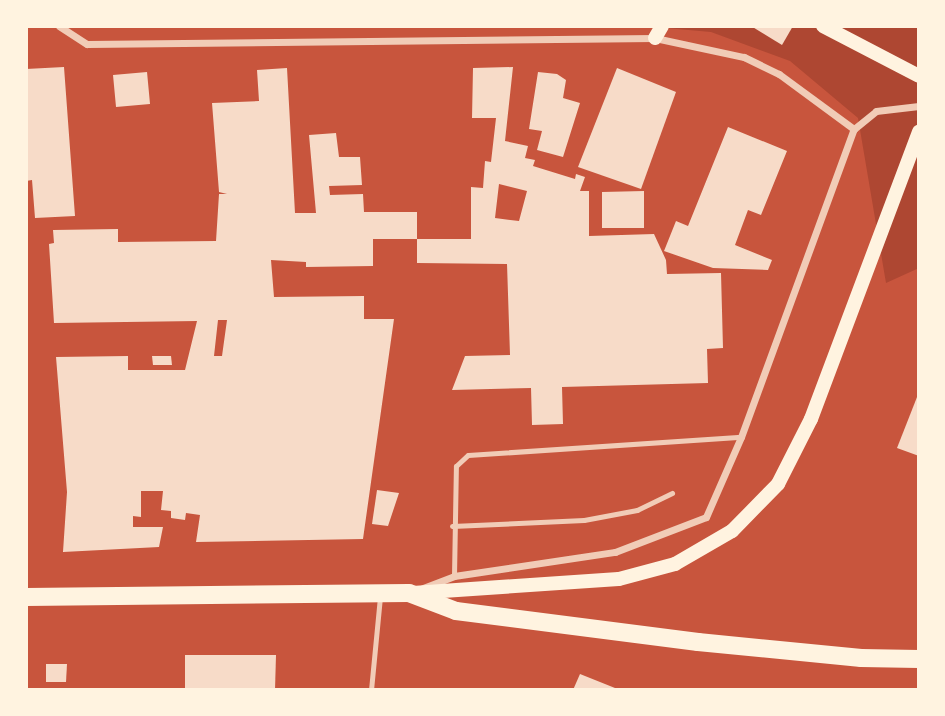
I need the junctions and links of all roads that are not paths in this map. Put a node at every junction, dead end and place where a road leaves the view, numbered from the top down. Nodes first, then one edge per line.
1 (59, 26) edge
2 (823, 26) edge
3 (659, 32) edge
4 (919, 76) edge
5 (919, 106) edge
6 (854, 129) junction
7 (919, 132) edge
8 (741, 437) junction
9 (672, 493) dead end
10 (453, 526) junction
11 (454, 576) junction
12 (380, 593) junction
13 (409, 593) junction
14 (26, 597) edge
15 (919, 659) edge
16 (371, 690) edge

1 - 3 street
2 - 4 main road
3 - 6 street
5 - 6 street
6 - 8 street
7 - 13 main road
8 - 10 lane
8 - 11 street
9 - 10 lane
10 - 11 lane
11 - 13 street
12 - 13 main road
12 - 14 main road
12 - 16 lane
13 - 15 main road

